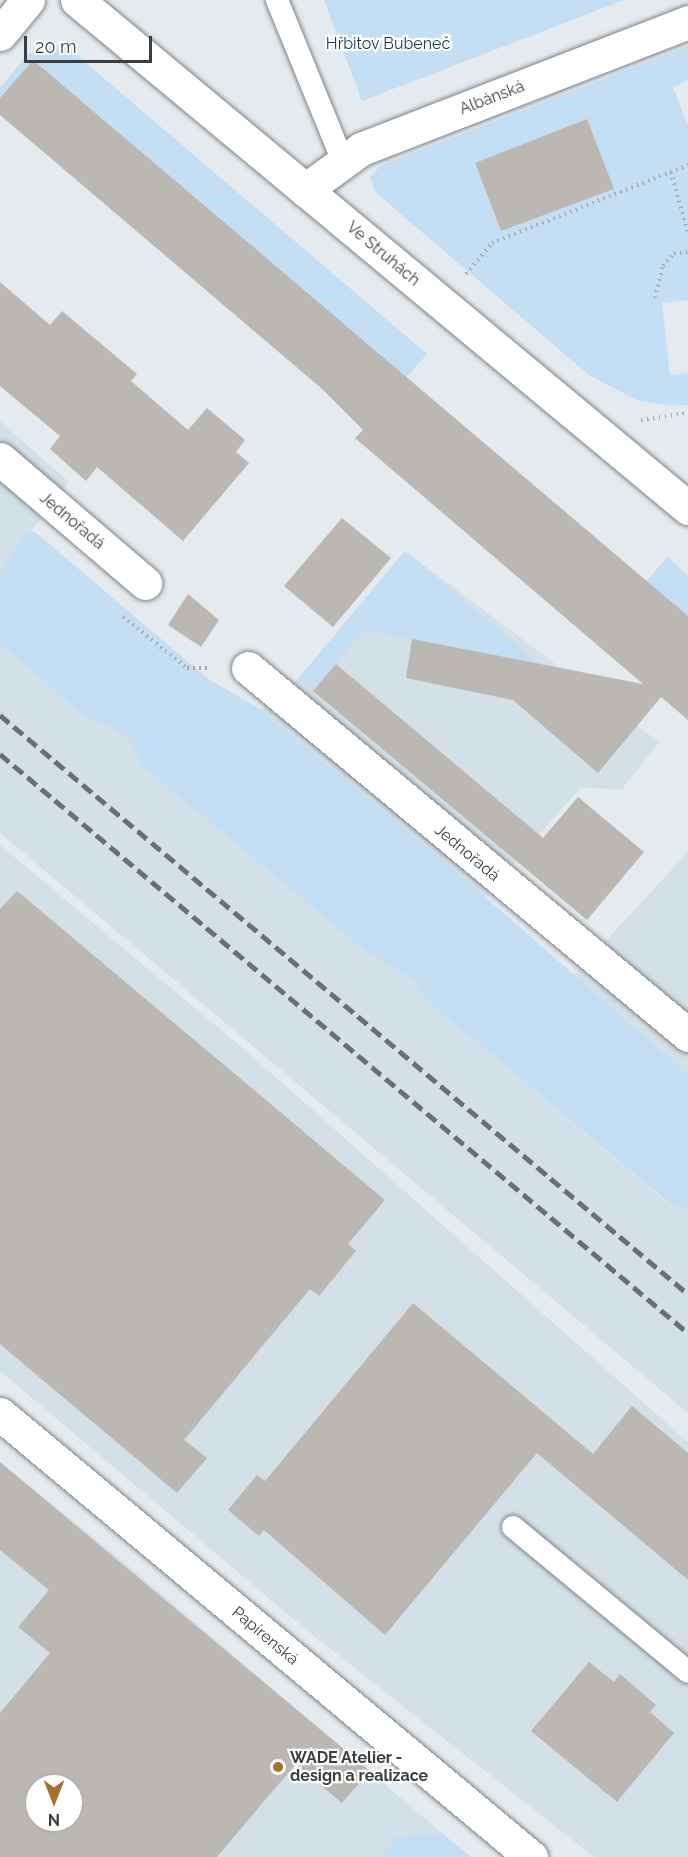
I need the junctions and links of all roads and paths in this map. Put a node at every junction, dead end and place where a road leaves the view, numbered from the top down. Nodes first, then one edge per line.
1 (28, 0) edge
2 (77, 0) edge
3 (277, 0) edge
4 (688, 22) edge
5 (0, 34) edge
6 (342, 159) junction
7 (688, 165) edge
8 (671, 172) junction
9 (305, 190) junction
10 (688, 233) edge
11 (688, 252) edge
12 (470, 286) dead end
13 (655, 298) dead end
14 (688, 413) edge
15 (634, 422) dead end
16 (0, 459) edge
17 (681, 491) edge
18 (145, 583) dead end
19 (248, 668) dead end
20 (688, 1035) edge
21 (0, 1414) edge
22 (513, 1527) dead end
23 (688, 1672) edge
24 (531, 1857) edge

1 - 5 street
2 - 9 street, Ve Struhách
3 - 6 lane
4 - 6 street, Albánská
6 - 9 street, Albánská
7 - 8 path
8 - 10 path
8 - 12 path
9 - 17 street, Ve Struhách
11 - 13 path
14 - 15 path
16 - 18 street, Jednořadá
19 - 20 street, Jednořadá
21 - 24 street, Papírenská
22 - 23 lane

